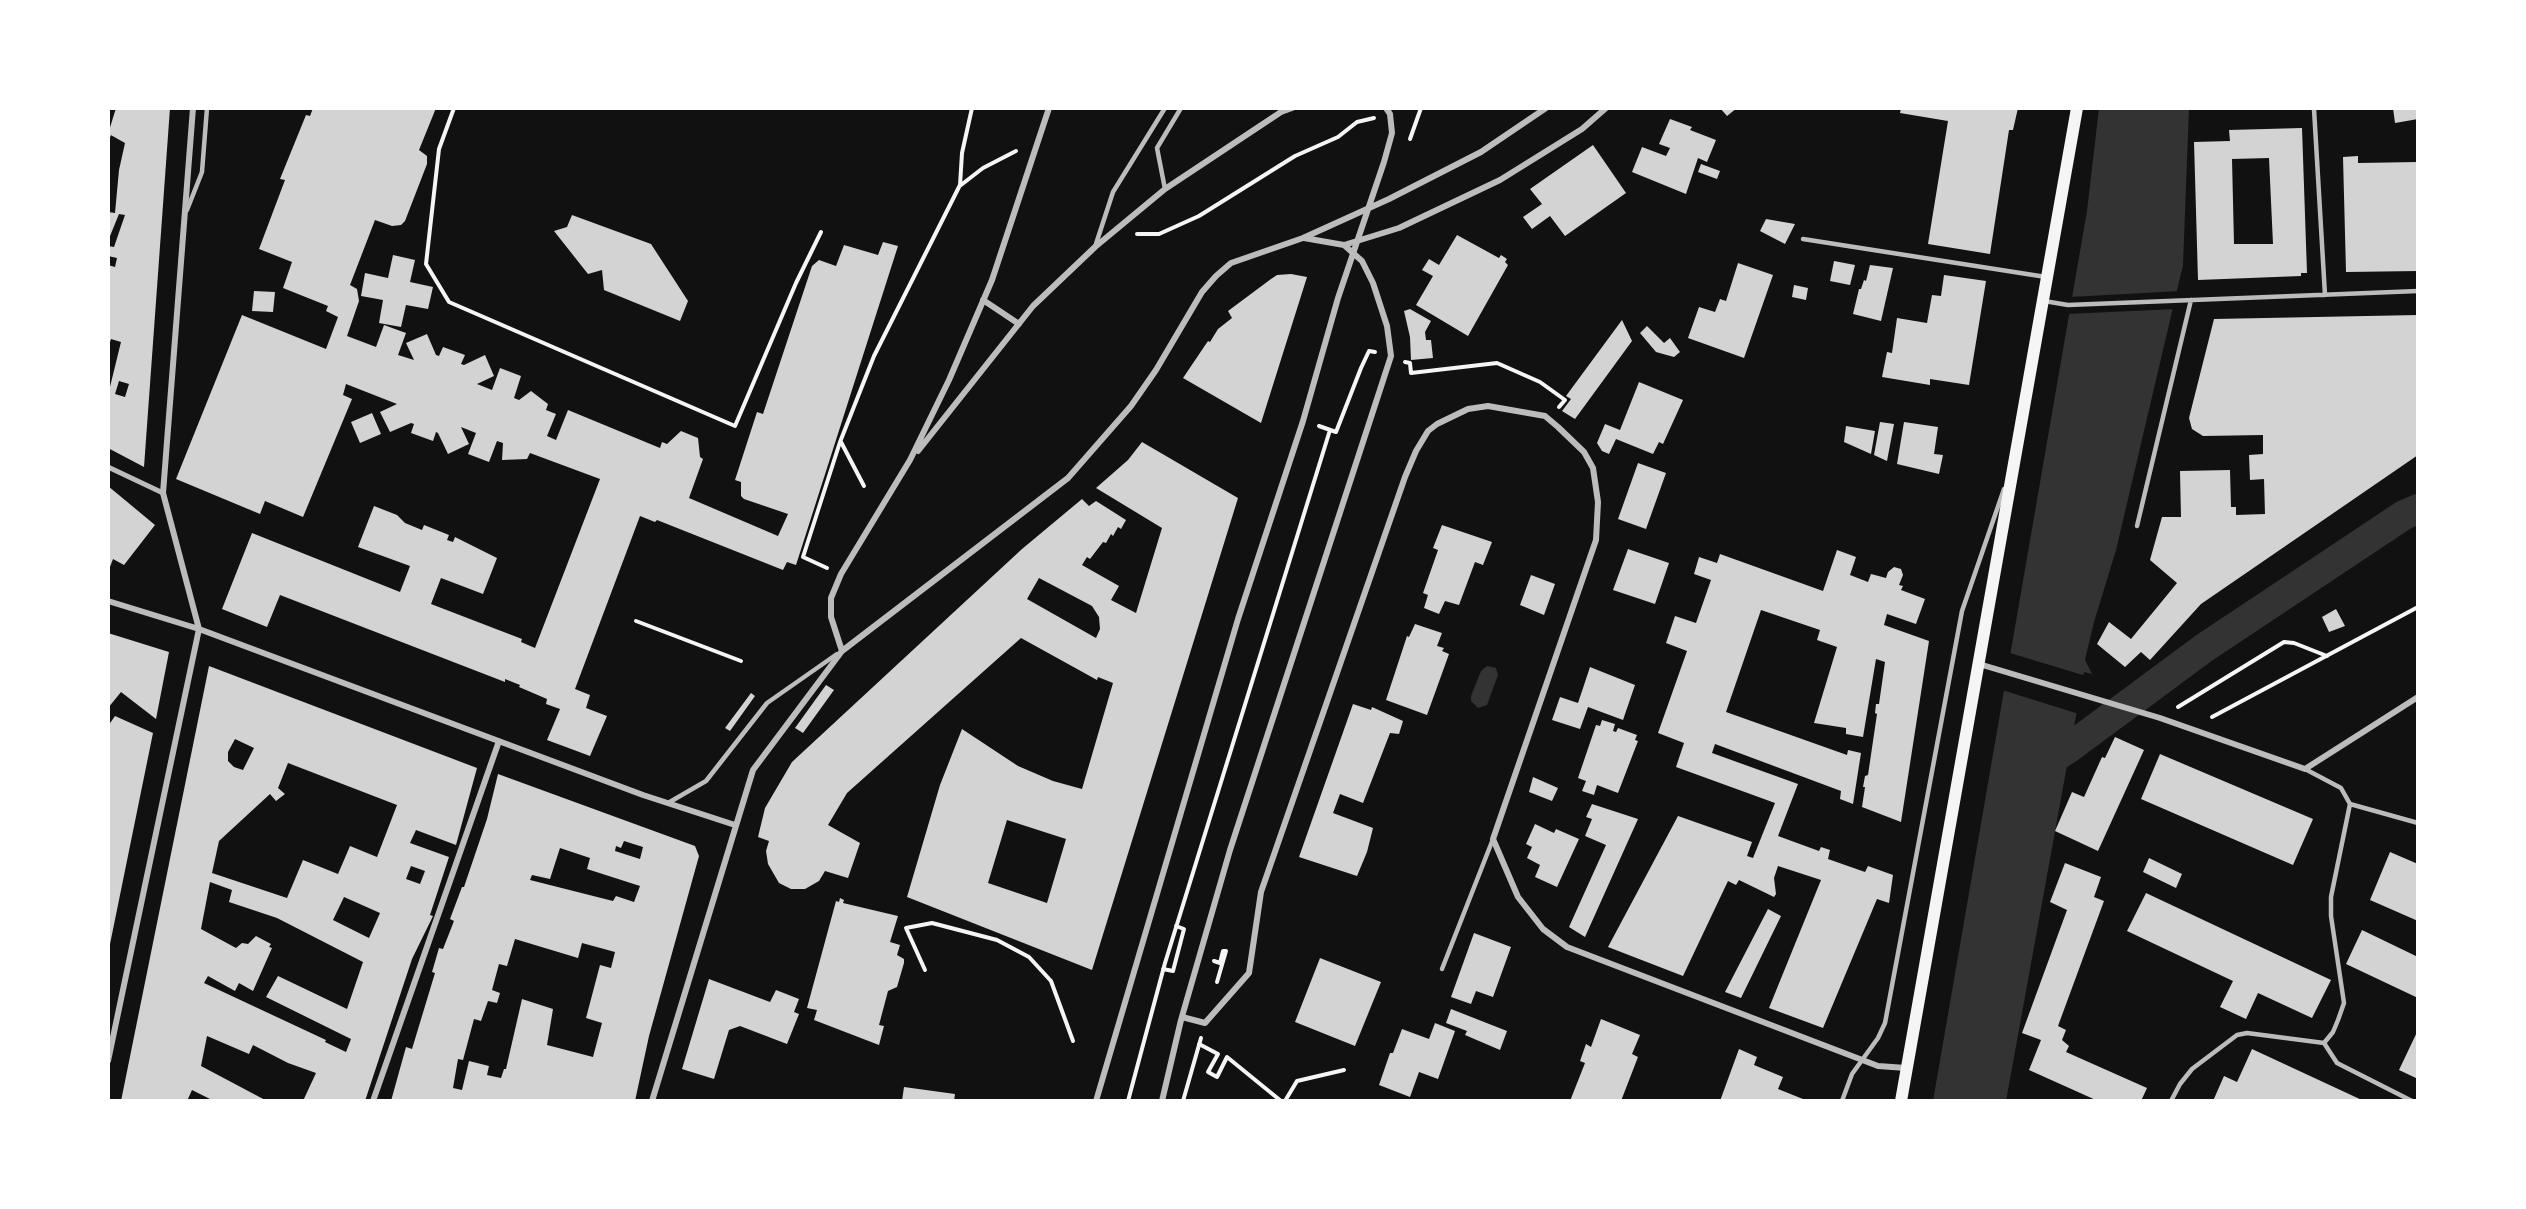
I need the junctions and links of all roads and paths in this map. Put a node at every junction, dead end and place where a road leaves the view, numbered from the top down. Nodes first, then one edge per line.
1 (193, 108) edge
2 (207, 108) edge
3 (453, 108) edge
4 (972, 108) edge
5 (1049, 108) edge
6 (1165, 108) edge
7 (1181, 108) edge
8 (1292, 108) edge
9 (1421, 108) edge
10 (1546, 108) edge
11 (1606, 108) edge
12 (2077, 108) edge
13 (2314, 109) edge
14 (1282, 110) edge
15 (1388, 111) edge
16 (1038, 140) junction
17 (1407, 150) dead end
18 (960, 185) junction
19 (1165, 189) junction
20 (186, 213) junction
21 (1115, 230) junction
22 (820, 232) dead end
23 (1303, 238) junction
24 (1803, 239) dead end
25 (1344, 245) junction
26 (1095, 247) junction
27 (2049, 277) junction
28 (2418, 291) edge
29 (2325, 295) junction
30 (983, 300) junction
31 (2191, 300) junction
32 (2044, 301) junction
33 (1019, 324) junction
34 (1410, 363) dead end
35 (1361, 368) dead end
36 (1550, 420) junction
37 (1330, 430) dead end
38 (1336, 432) dead end
39 (840, 442) junction
40 (2018, 447) junction
41 (910, 460) junction
42 (108, 467) edge
43 (864, 486) dead end
44 (163, 493) junction
45 (2137, 526) dead end
46 (841, 574) junction
47 (109, 602) edge
48 (2418, 607) edge
49 (636, 621) dead end
50 (199, 629) junction
51 (842, 651) junction
52 (2328, 656) junction
53 (741, 661) dead end
54 (1979, 664) junction
55 (2418, 697) edge
56 (2157, 717) junction
57 (2212, 717) dead end
58 (499, 741) junction
59 (2306, 769) junction
60 (667, 803) junction
61 (2350, 804) junction
62 (2418, 823) edge
63 (735, 825) junction
64 (1493, 839) junction
65 (1176, 926) junction
66 (1220, 963) dead end
67 (1163, 969) junction
68 (1442, 969) dead end
69 (925, 970) dead end
70 (1220, 974) dead end
71 (1182, 1017) junction
72 (1073, 1041) dead end
73 (2324, 1043) junction
74 (1199, 1044) dead end
75 (1862, 1060) junction
76 (108, 1061) edge
77 (1906, 1068) junction
78 (1344, 1070) dead end
79 (373, 1101) edge
80 (652, 1101) edge
81 (1096, 1101) edge
82 (1128, 1101) edge
83 (1162, 1101) edge
84 (1283, 1101) edge
85 (1842, 1101) edge
86 (1901, 1101) edge
87 (2171, 1101) edge
88 (2412, 1101) edge

1 - 20 street
2 - 20 lane
3 - 22 path
4 - 18 path
5 - 16 street
6 - 26 lane
7 - 19 lane
8 - 14 street
9 - 17 path
10 - 23 street
11 - 25 street
12 - 27 main road
13 - 29 lane
14 - 19 street
15 - 21 path
15 - 81 street
16 - 18 path
16 - 30 street
18 - 39 path
19 - 21 street
20 - 44 street
21 - 26 street
23 - 25 street
23 - 51 street
24 - 27 lane
25 - 71 street
26 - 33 street
27 - 32 main road
28 - 29 lane
29 - 31 lane
30 - 33 street
30 - 41 street
31 - 32 lane
31 - 45 lane
32 - 40 main road
33 - 41 street
34 - 36 path
35 - 38 path
36 - 64 street
36 - 71 street
37 - 65 path
39 - 43 path
39 - 46 path
40 - 54 main road
40 - 75 lane
41 - 46 street
42 - 44 street
44 - 50 street
46 - 51 street
47 - 50 street
48 - 52 path
49 - 53 path
50 - 58 street
50 - 76 street
51 - 60 lane
51 - 63 street
52 - 56 path
52 - 57 path
54 - 56 street
54 - 77 main road
55 - 59 street
56 - 59 street
58 - 60 street
58 - 79 street
59 - 61 lane
60 - 63 street
61 - 62 lane
61 - 73 lane
63 - 80 street
64 - 68 lane
64 - 75 street
65 - 67 path
65 - 67 path
66 - 70 path
67 - 82 path
69 - 72 path
71 - 83 street
73 - 87 lane
73 - 88 lane
74 - 84 path
75 - 77 street
75 - 85 lane
77 - 86 main road
78 - 84 path

